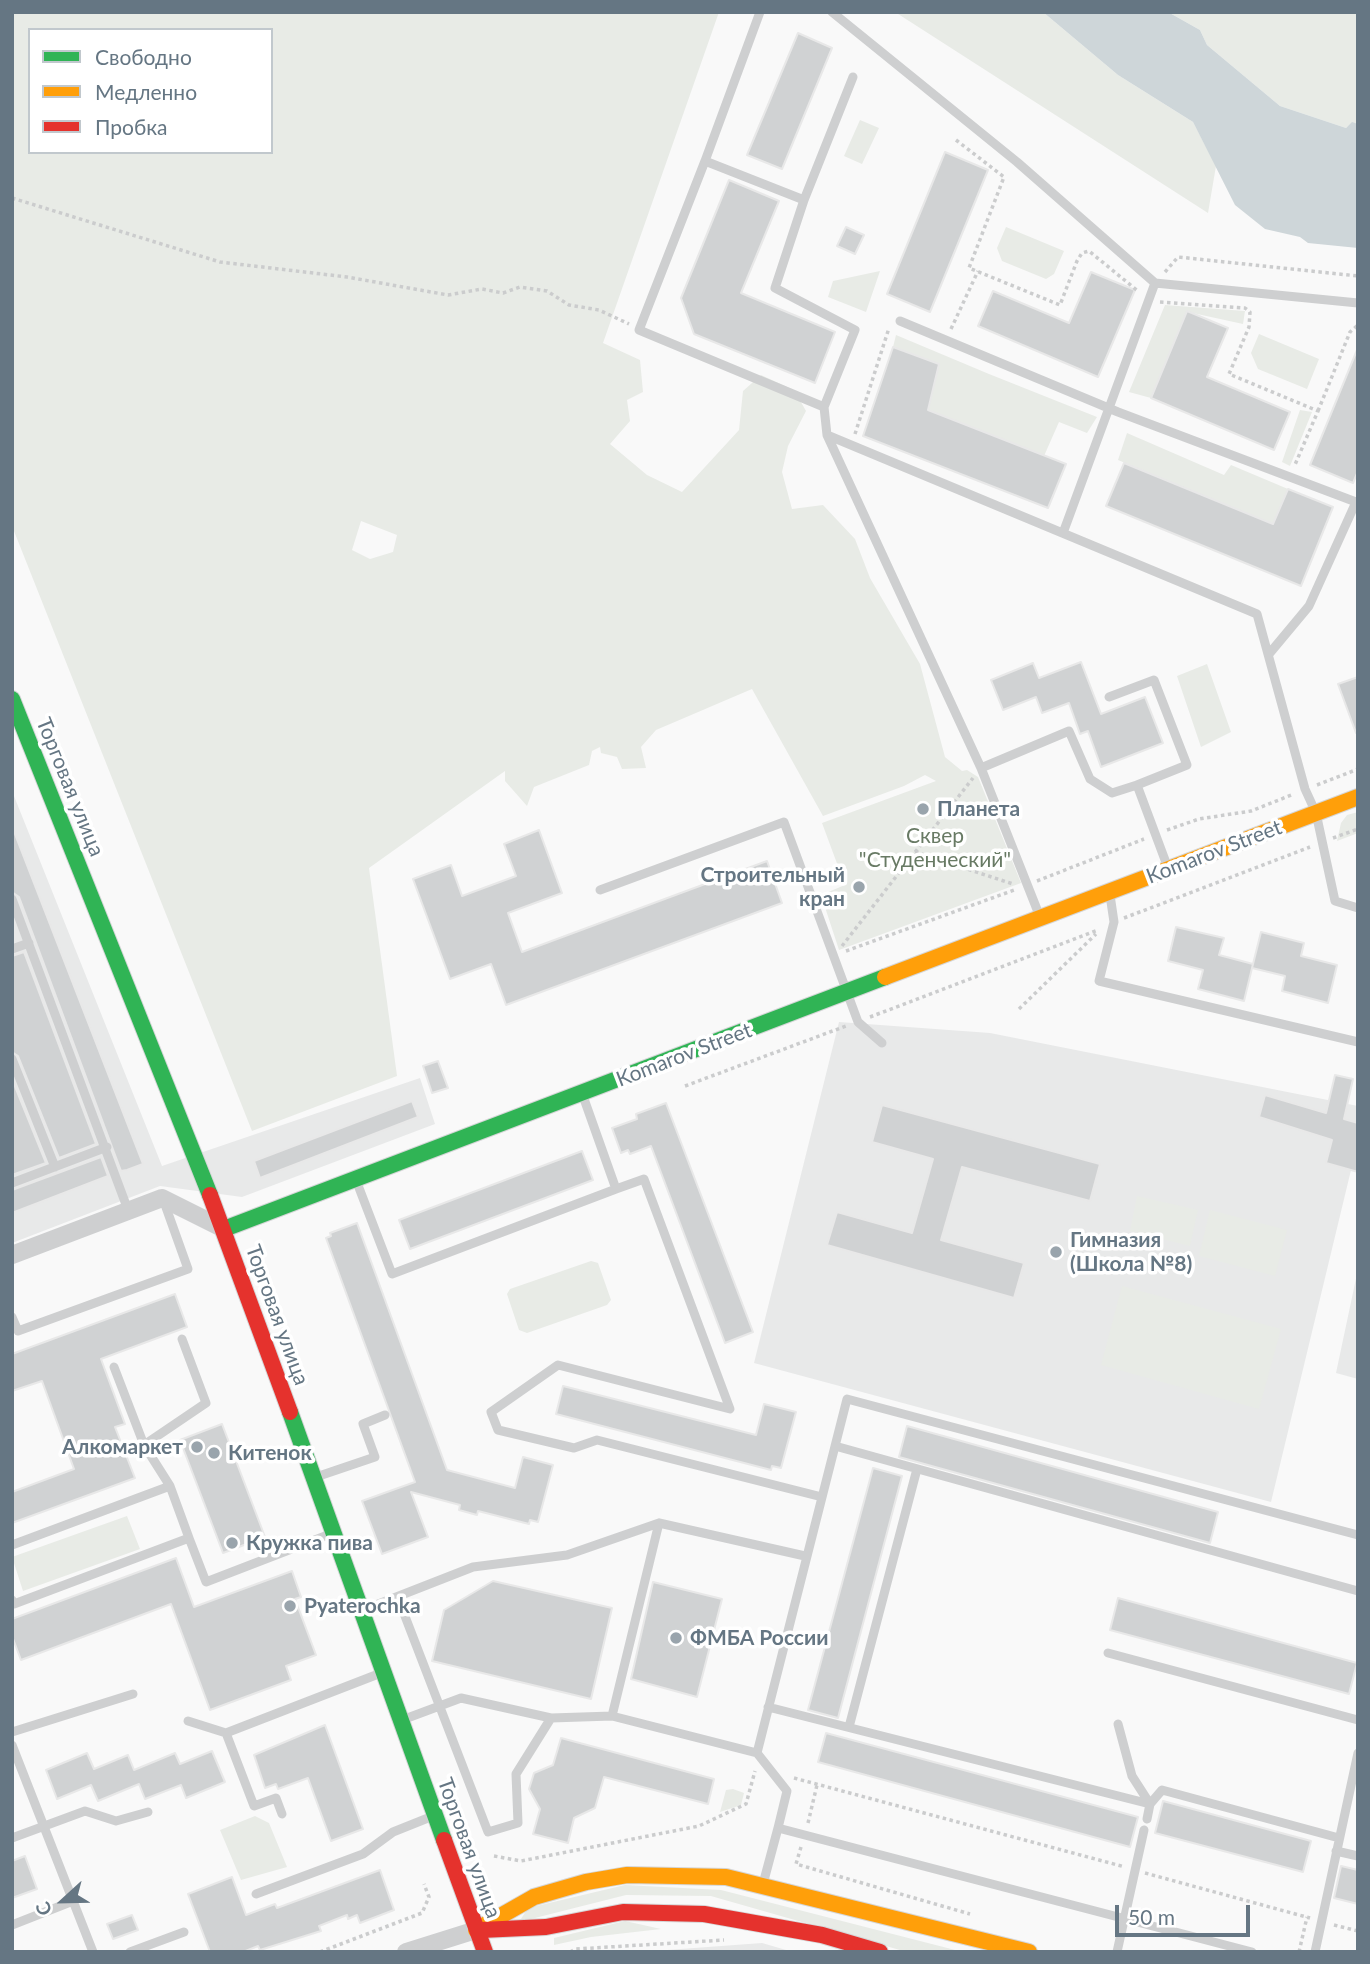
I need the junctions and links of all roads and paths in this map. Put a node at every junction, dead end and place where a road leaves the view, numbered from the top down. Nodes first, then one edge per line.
1 (760, 12) edge
2 (832, 12) edge
3 (853, 77) dead end
4 (956, 140) dead end
5 (705, 161) junction
6 (12, 198) edge
7 (804, 200) junction
8 (978, 271) junction
9 (1358, 276) edge
10 (1155, 283) junction
11 (1149, 297) junction
12 (1358, 303) edge
13 (895, 322) joint
14 (1358, 325) edge
15 (639, 330) junction
16 (946, 340) junction
17 (824, 407) junction
18 (1110, 409) junction
19 (1318, 411) junction
20 (827, 435) junction
21 (866, 439) dead end
22 (1290, 477) junction
23 (1063, 533) junction
24 (1269, 654) junction
25 (1109, 697) dead end
26 (12, 699) edge
27 (981, 768) junction
28 (1358, 769) edge
29 (1137, 785) junction
30 (1306, 789) junction
31 (1358, 797) edge
32 (1316, 813) junction
33 (1358, 829) edge
34 (1156, 834) junction
35 (1323, 842) junction
36 (915, 852) junction
37 (1169, 869) junction
38 (1029, 884) junction
39 (600, 890) dead end
40 (1110, 893) junction
41 (13, 903) edge
42 (1358, 908) edge
43 (1041, 919) junction
44 (1114, 922) junction
45 (29, 943) junction
46 (12, 949) edge
47 (834, 956) junction
48 (847, 992) junction
49 (1019, 1009) dead end
50 (858, 1022) junction
51 (1358, 1042) edge
52 (882, 1043) dead end
53 (12, 1059) edge
54 (685, 1086) dead end
55 (582, 1094) junction
56 (107, 1147) junction
57 (55, 1167) junction
58 (355, 1179) junction
59 (12, 1183) edge
60 (617, 1189) junction
61 (162, 1198) junction
62 (128, 1210) junction
63 (224, 1228) junction
64 (12, 1255) edge
65 (12, 1317) edge
66 (182, 1339) dead end
67 (114, 1367) dead end
68 (384, 1415) dead end
69 (144, 1446) junction
70 (835, 1446) junction
71 (917, 1469) junction
72 (313, 1478) junction
73 (170, 1486) junction
74 (822, 1497) junction
75 (659, 1523) junction
76 (333, 1533) junction
77 (1358, 1535) edge
78 (189, 1538) junction
79 (12, 1545) edge
80 (805, 1556) junction
81 (1358, 1591) edge
82 (398, 1598) junction
83 (12, 1600) edge
84 (361, 1611) junction
85 (1108, 1653) dead end
86 (383, 1672) junction
87 (133, 1694) dead end
88 (439, 1706) junction
89 (768, 1707) junction
90 (612, 1716) junction
91 (551, 1718) junction
92 (401, 1720) junction
93 (1358, 1720) edge
94 (188, 1721) dead end
95 (1118, 1724) dead end
96 (849, 1727) junction
97 (12, 1732) edge
98 (226, 1733) junction
99 (12, 1745) edge
100 (757, 1753) junction
101 (1358, 1754) edge
102 (771, 1772) junction
103 (817, 1785) junction
104 (1150, 1804) junction
105 (148, 1812) dead end
106 (282, 1814) dead end
107 (435, 1815) junction
108 (1147, 1819) dead end
109 (44, 1826) junction
110 (778, 1828) junction
111 (1144, 1830) dead end
112 (805, 1835) junction
113 (1339, 1838) junction
114 (12, 1839) edge
115 (1336, 1851) junction
116 (494, 1856) dead end
117 (1358, 1856) edge
118 (1133, 1869) junction
119 (424, 1884) dead end
120 (763, 1884) junction
121 (256, 1894) dead end
122 (74, 1901) junction
123 (975, 1915) dead end
124 (1307, 1917) junction
125 (1123, 1920) junction
126 (1321, 1920) junction
127 (12, 1925) edge
128 (477, 1930) junction
129 (1358, 1931) edge
130 (184, 1932) dead end
131 (737, 1940) dead end
132 (93, 1952) edge
133 (130, 1952) edge
134 (320, 1952) edge
135 (406, 1952) edge
136 (485, 1952) edge
137 (569, 1952) edge
138 (880, 1952) edge
139 (1029, 1952) edge
140 (1117, 1952) edge
141 (1252, 1952) edge
142 (1299, 1952) edge
143 (1315, 1952) edge

1 - 5 lane
2 - 10 lane
3 - 7 lane
4 - 8 path
5 - 7 lane
5 - 15 lane
6 - 15 path
7 - 17 lane
8 - 11 path
8 - 16 path
9 - 10 path
10 - 11 lane
10 - 12 lane
11 - 18 lane
11 - 19 path
13 - 16 lane
13 - 21 path
14 - 19 path
15 - 17 lane
16 - 18 lane
17 - 20 lane
18 - 22 lane
18 - 23 lane
19 - 22 path
20 - 23 lane
20 - 27 lane
22 - 24 lane
23 - 24 lane
24 - 30 lane
25 - 29 lane
26 - 63 street, Торговая улица
27 - 29 lane
27 - 36 path
27 - 38 lane
28 - 30 path
29 - 34 lane
30 - 32 lane
30 - 34 path
31 - 32 street, Komarov Street
32 - 35 lane
32 - 37 street, Komarov Street
33 - 35 path
34 - 37 lane
34 - 38 path
35 - 42 lane
35 - 44 path
36 - 47 path
36 - 47 path
37 - 40 street, Komarov Street
38 - 43 lane
39 - 47 lane
40 - 43 street, Komarov Street
40 - 44 lane
41 - 45 lane
43 - 48 street, Komarov Street
44 - 51 lane
45 - 46 lane
45 - 56 lane
47 - 48 lane
48 - 50 lane
48 - 55 street, Komarov Street
49 - 50 path
50 - 52 lane
50 - 54 path
53 - 57 lane
55 - 58 street, Komarov Street
55 - 60 lane
56 - 57 lane
56 - 62 lane
57 - 59 lane
58 - 60 lane
58 - 63 street, Komarov Street
60 - 74 lane
61 - 62 street
61 - 63 street
61 - 65 lane
62 - 64 street
63 - 72 street, Торговая улица
66 - 69 lane
67 - 69 lane
68 - 72 lane
69 - 73 lane
70 - 71 lane
70 - 74 lane
70 - 77 lane
71 - 81 lane
71 - 96 lane
72 - 76 street, Торговая улица
73 - 78 lane
73 - 79 lane
74 - 80 lane
75 - 80 lane
75 - 82 lane
75 - 90 lane
76 - 78 lane
76 - 84 street, Торговая улица
78 - 83 lane
80 - 89 lane
82 - 84 lane
82 - 88 lane
84 - 86 street, Торговая улица
85 - 93 lane
86 - 92 street, Торговая улица
86 - 98 lane
87 - 97 lane
88 - 91 lane
88 - 91 lane
88 - 92 lane
89 - 96 lane
89 - 100 lane
90 - 91 lane
90 - 100 lane
92 - 107 street, Торговая улица
94 - 98 lane
95 - 104 lane
96 - 104 lane
98 - 106 lane
99 - 109 lane
100 - 102 lane
101 - 113 lane
102 - 103 path
102 - 110 lane
102 - 116 path
103 - 112 path
103 - 118 path
104 - 108 lane
104 - 113 lane
105 - 109 lane
107 - 121 lane
107 - 128 street, Торговая улица
109 - 114 lane
109 - 122 lane
110 - 112 lane
110 - 120 lane
111 - 118 lane
112 - 123 path
112 - 125 lane
113 - 115 lane
115 - 117 lane
115 - 126 lane
118 - 124 path
118 - 125 lane
119 - 134 path
120 - 128 street
120 - 139 street
122 - 127 lane
122 - 132 lane
124 - 126 path
124 - 142 path
125 - 140 lane
125 - 141 lane
126 - 129 path
126 - 143 lane
128 - 135 street
128 - 136 street, Торговая улица
128 - 138 street
130 - 133 lane
131 - 137 path

